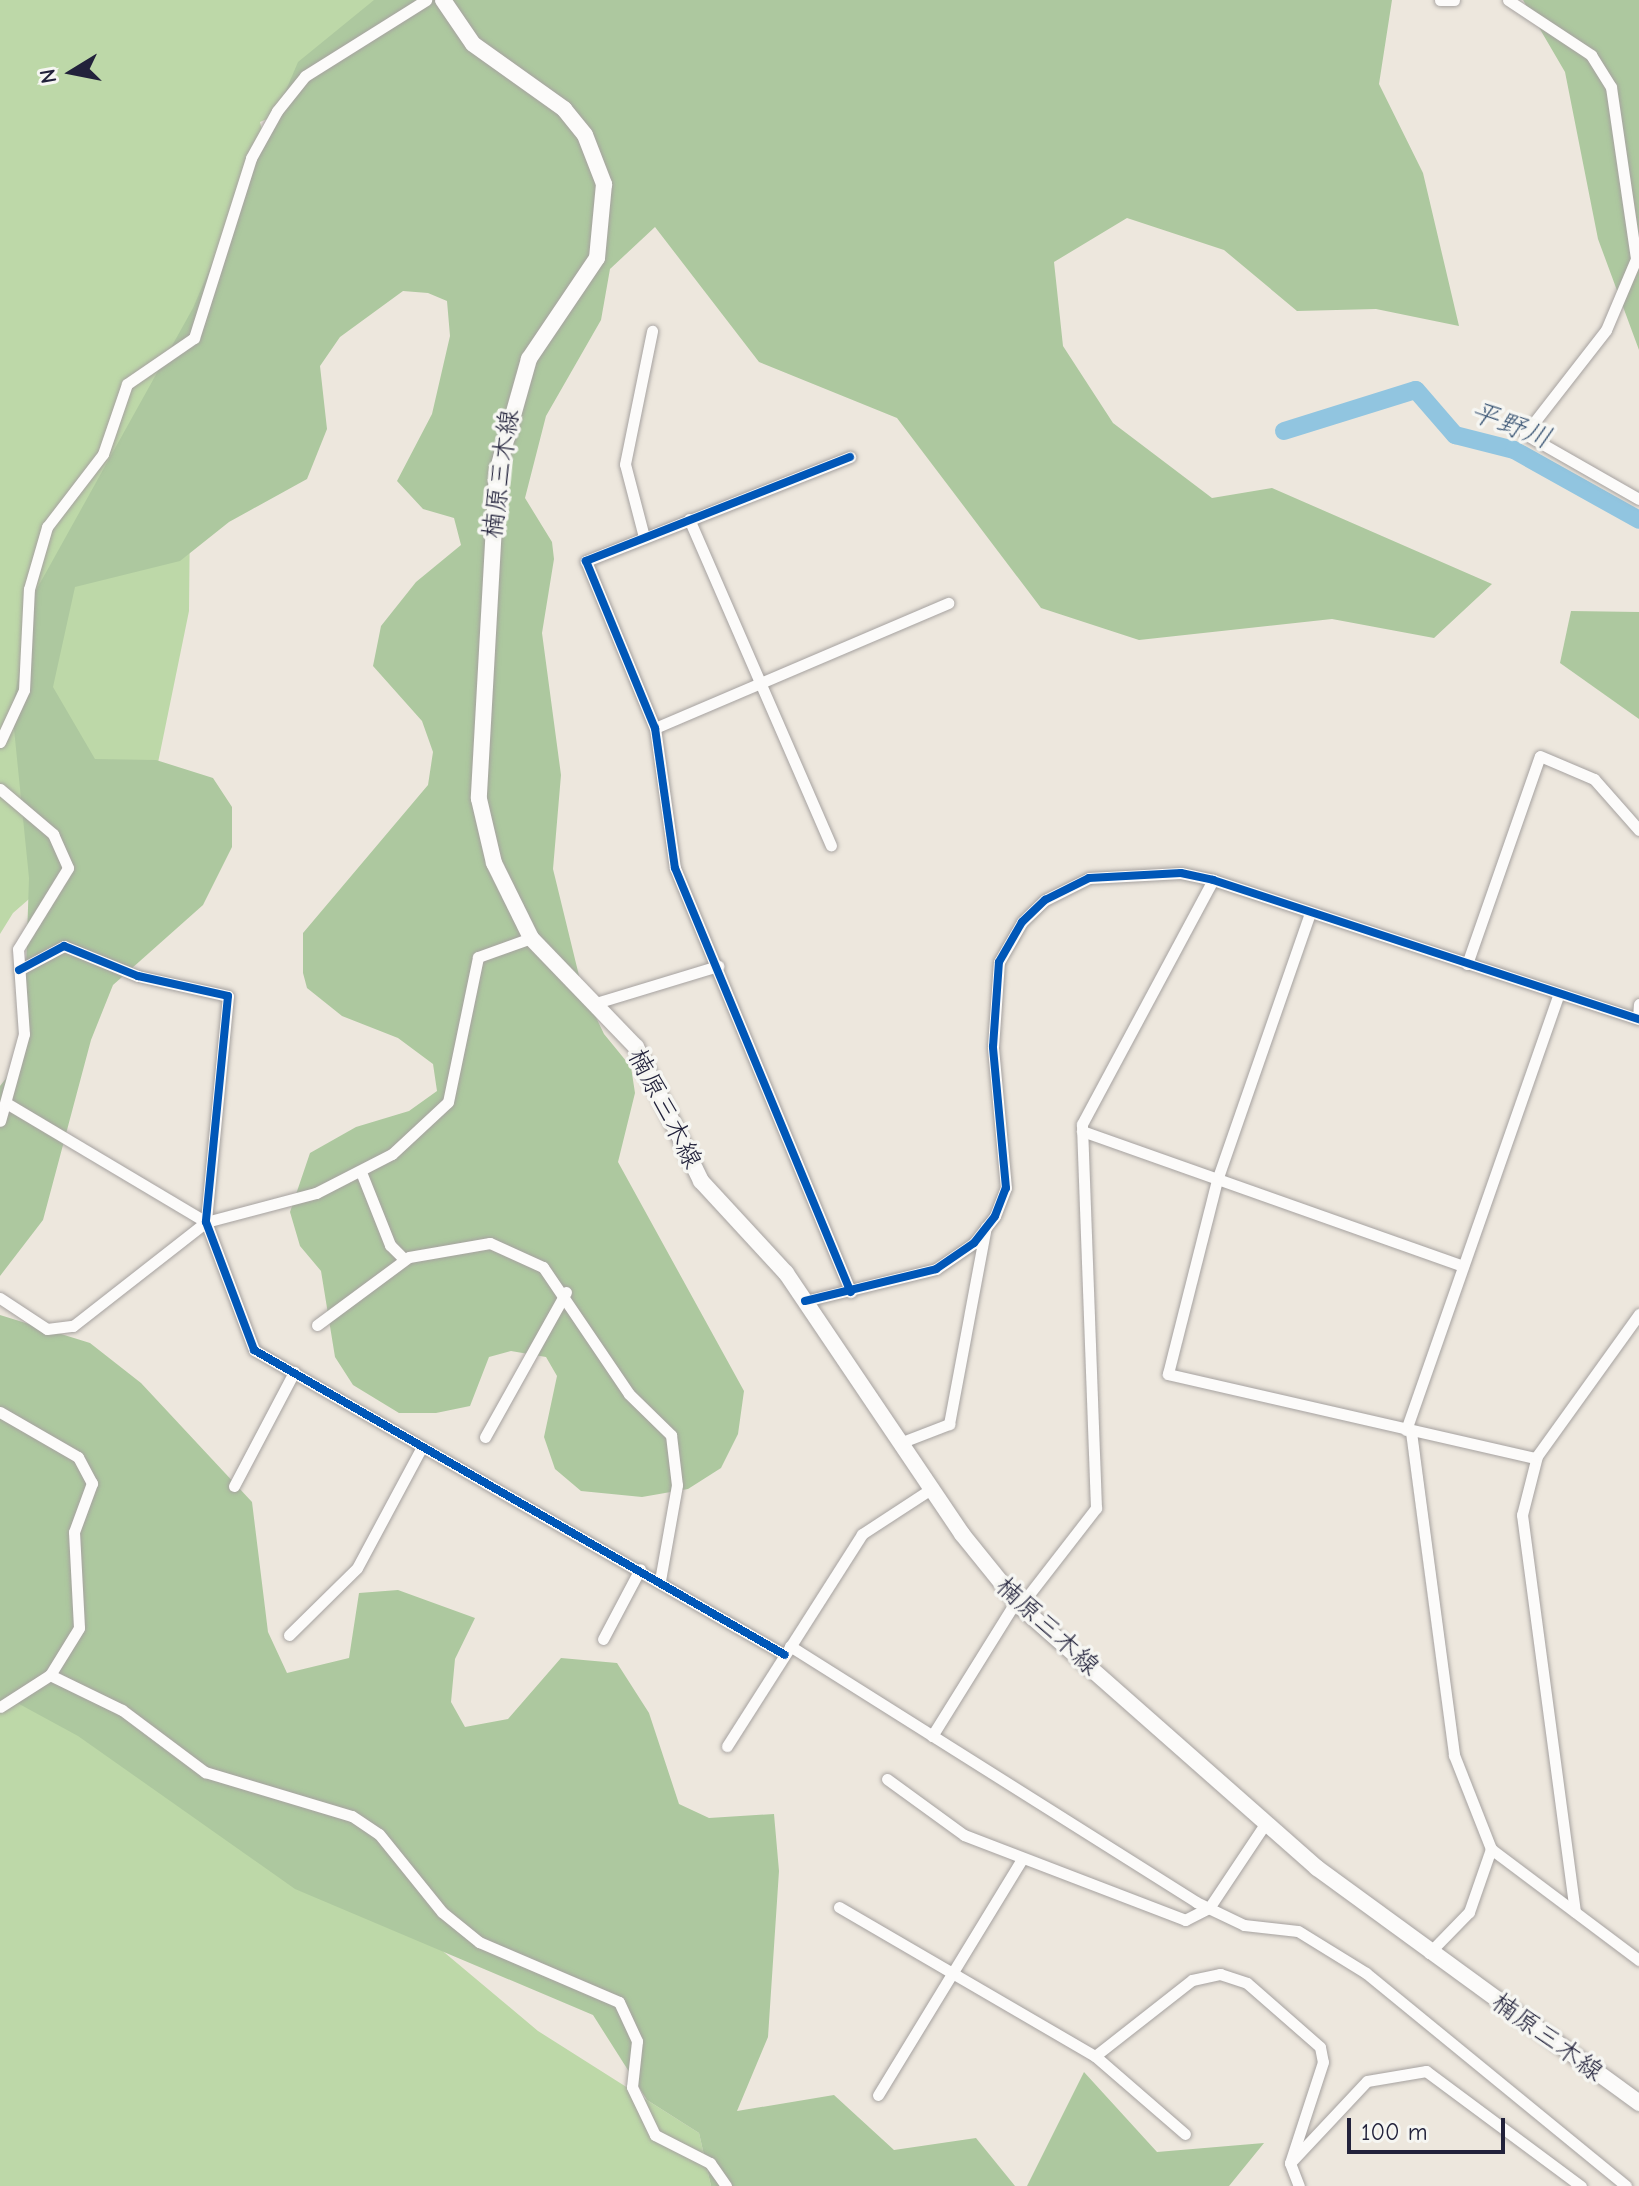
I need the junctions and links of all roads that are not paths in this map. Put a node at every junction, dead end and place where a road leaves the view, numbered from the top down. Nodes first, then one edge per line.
1 (426, 0) edge
2 (443, 0) edge
3 (1440, 0) edge
4 (1454, 0) edge
5 (1508, 0) edge
6 (652, 331) dead end
7 (850, 457) dead end
8 (1639, 499) edge
9 (689, 519) junction
10 (644, 537) junction
11 (948, 603) dead end
12 (756, 685) junction
13 (655, 728) junction
14 (0, 742) edge
15 (0, 789) edge
16 (1639, 830) edge
17 (831, 845) dead end
18 (1213, 880) junction
19 (1310, 913) junction
20 (531, 938) junction
21 (1467, 964) junction
22 (718, 966) junction
23 (19, 970) junction
24 (1559, 994) junction
25 (593, 1004) junction
26 (1639, 1004) edge
27 (1638, 1019) edge
28 (8, 1104) junction
29 (0, 1121) edge
30 (1082, 1131) junction
31 (361, 1172) junction
32 (1217, 1180) junction
33 (206, 1222) junction
34 (987, 1227) junction
35 (404, 1259) junction
36 (1463, 1266) junction
37 (566, 1292) junction
38 (851, 1292) junction
39 (0, 1298) edge
40 (805, 1301) junction
41 (1639, 1314) edge
42 (317, 1325) dead end
43 (294, 1372) junction
44 (0, 1412) edge
45 (1408, 1431) junction
46 (485, 1437) dead end
47 (900, 1443) junction
48 (422, 1447) junction
49 (1536, 1458) junction
50 (234, 1486) dead end
51 (931, 1489) junction
52 (640, 1569) junction
53 (660, 1580) junction
54 (1018, 1604) junction
55 (289, 1635) dead end
56 (603, 1639) dead end
57 (788, 1650) junction
58 (50, 1675) junction
59 (0, 1707) edge
60 (932, 1736) junction
61 (727, 1746) dead end
62 (887, 1779) dead end
63 (1265, 1824) junction
64 (1491, 1849) junction
65 (1022, 1859) junction
66 (839, 1907) dead end
67 (1209, 1908) junction
68 (1575, 1912) junction
69 (1429, 1953) junction
70 (1639, 1960) edge
71 (953, 1972) junction
72 (1095, 2056) junction
73 (878, 2095) dead end
74 (1639, 2103) edge
75 (1185, 2134) dead end
76 (1290, 2163) junction
77 (726, 2186) edge
78 (1299, 2186) edge
79 (1581, 2186) edge
80 (1626, 2186) edge

1 - 14 street
2 - 20 main road, 楠原三木線
3 - 4 street
5 - 8 street
6 - 10 street
7 - 9 street
9 - 10 street
9 - 12 street
10 - 13 street
11 - 12 street
12 - 13 street
12 - 17 street
13 - 22 street
15 - 23 street
16 - 21 street
18 - 19 street
18 - 30 street
18 - 34 street
19 - 21 street
19 - 32 street
20 - 25 main road, 楠原三木線
20 - 31 street
21 - 24 street
22 - 25 street
22 - 38 street
23 - 28 street
23 - 33 street
24 - 27 street
24 - 36 street
25 - 40 main road, 楠原三木線
26 - 27 street
28 - 29 street
28 - 33 street
30 - 32 street
30 - 54 street
31 - 33 street
31 - 35 street
32 - 36 street
32 - 45 street
33 - 39 street
33 - 43 street
34 - 38 street
34 - 47 street
35 - 37 street
35 - 42 street
36 - 45 street
37 - 46 street
37 - 53 street
38 - 40 street
40 - 47 main road, 楠原三木線
41 - 49 street
43 - 48 street
43 - 50 street
44 - 58 street
45 - 49 street
45 - 64 street
47 - 51 main road, 楠原三木線
48 - 52 street
48 - 55 street
49 - 68 street
51 - 54 main road, 楠原三木線
51 - 57 street
52 - 53 street
52 - 56 street
53 - 57 street
54 - 60 street
54 - 63 main road, 楠原三木線
57 - 60 street
57 - 61 street
58 - 59 street
58 - 77 street
60 - 67 street
62 - 65 street
63 - 67 street
63 - 69 main road, 楠原三木線
64 - 68 street
64 - 69 street
65 - 67 street
65 - 71 street
66 - 71 street
67 - 80 street
68 - 70 street
69 - 74 main road, 楠原三木線
71 - 72 street
71 - 73 street
72 - 75 street
72 - 76 street
76 - 78 street
76 - 79 street

